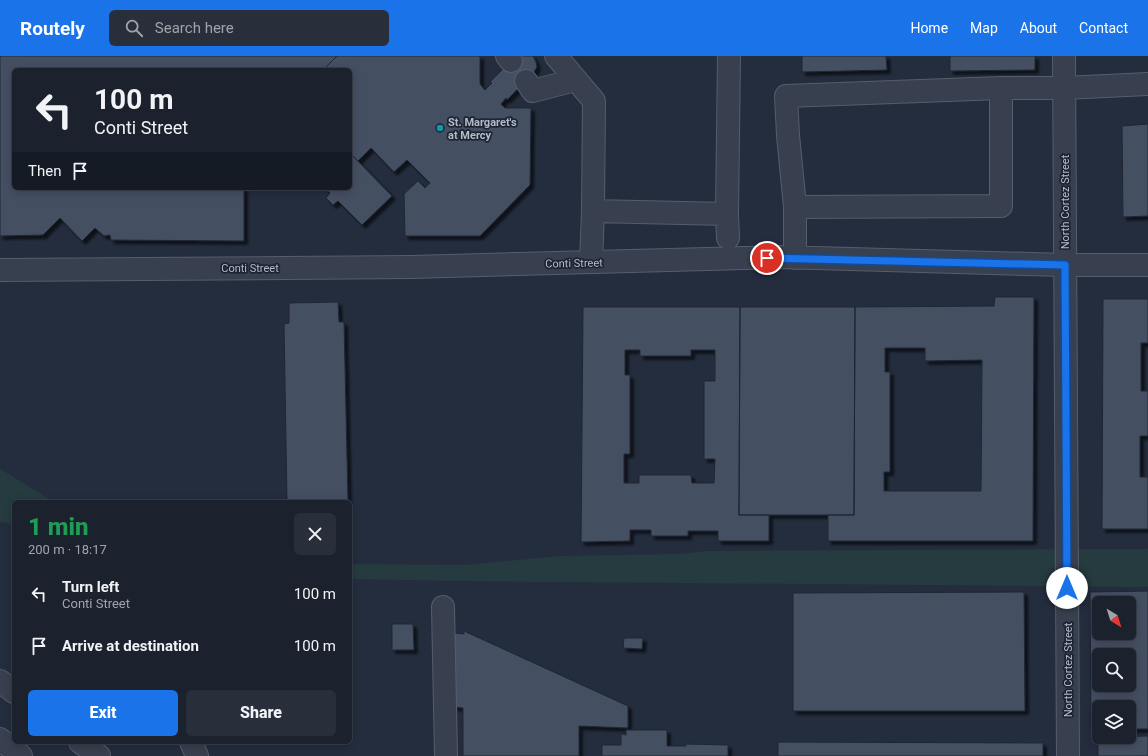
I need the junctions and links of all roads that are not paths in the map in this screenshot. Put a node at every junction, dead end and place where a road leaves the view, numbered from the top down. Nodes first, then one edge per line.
1 (556, 56) edge
2 (729, 56) edge
3 (1064, 56) edge
4 (575, 80) junction
5 (526, 81) dead end
6 (1148, 84) edge
7 (1001, 88) junction
8 (1064, 88) junction
9 (795, 208) junction
10 (593, 211) junction
11 (727, 214) junction
12 (728, 238) dead end
13 (795, 258) junction
14 (591, 262) junction
15 (1065, 265) junction
16 (1148, 265) edge
17 (0, 270) edge
18 (443, 608) dead end
19 (0, 681) edge
20 (12, 690) edge
21 (0, 739) edge
22 (83, 744) edge
23 (192, 744) edge
24 (21, 756) edge
25 (98, 756) edge
26 (197, 756) edge
27 (446, 756) edge
28 (1068, 756) edge

1 - 4 street
2 - 11 street
3 - 8 street, North Cortez Street
4 - 5 street
4 - 10 street
6 - 8 street
7 - 8 street
7 - 9 street
7 - 9 street
8 - 15 street, North Cortez Street
9 - 13 street
10 - 11 street
10 - 14 street
11 - 12 street
13 - 14 street, Conti Street
13 - 15 street, Conti Street
14 - 17 street, Conti Street
15 - 16 street, Conti Street
15 - 28 street, North Cortez Street
18 - 27 street
19 - 20 street
21 - 24 street
22 - 25 street
23 - 26 street

